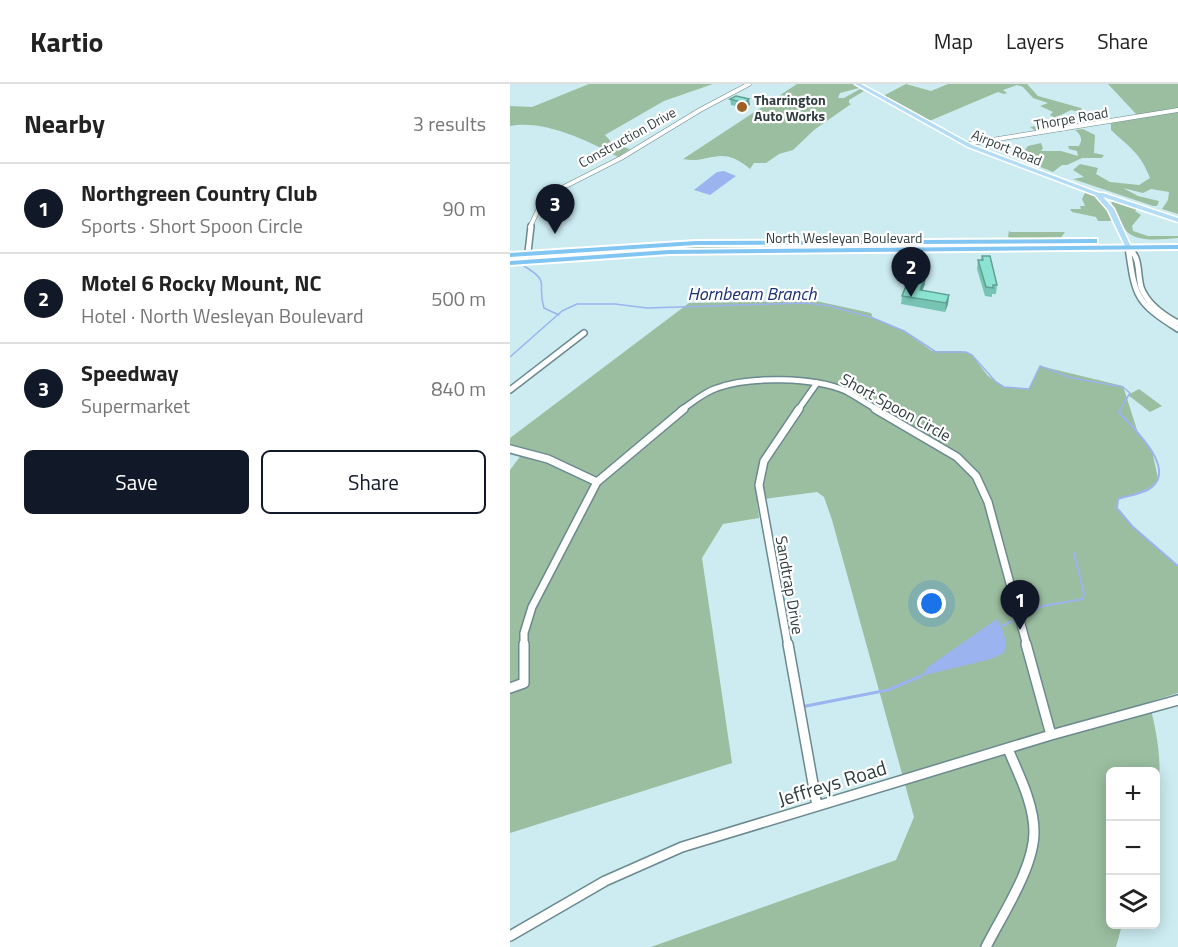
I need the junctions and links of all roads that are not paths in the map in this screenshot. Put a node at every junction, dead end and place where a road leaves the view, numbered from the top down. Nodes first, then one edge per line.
1 (749, 84) edge
2 (857, 84) edge
3 (1178, 110) edge
4 (967, 144) junction
5 (1089, 189) junction
6 (1178, 220) edge
7 (1178, 240) edge
8 (986, 241) junction
9 (1127, 244) junction
10 (1178, 247) edge
11 (660, 248) junction
12 (989, 250) junction
13 (510, 255) edge
14 (527, 257) junction
15 (510, 263) edge
16 (1178, 323) edge
17 (1178, 329) edge
18 (584, 333) dead end
19 (817, 383) junction
20 (510, 390) edge
21 (510, 449) edge
22 (597, 482) junction
23 (510, 688) edge
24 (1178, 700) edge
25 (1051, 735) junction
26 (1008, 749) junction
27 (817, 806) junction
28 (510, 936) edge
29 (986, 947) edge

1 - 14 street, Construction Drive
2 - 4 main road, Airport Road
3 - 4 street, Thorpe Road
4 - 5 main road, Airport Road
5 - 6 main road
5 - 9 main road, Airport Road
7 - 9 highway, North Wesleyan Boulevard
8 - 9 highway, North Wesleyan Boulevard
8 - 11 highway, North Wesleyan Boulevard
8 - 12 highway
9 - 10 highway, North Wesleyan Boulevard
9 - 12 highway, North Wesleyan Boulevard
9 - 16 street
9 - 17 street
11 - 12 highway, North Wesleyan Boulevard
11 - 14 highway, North Wesleyan Boulevard
13 - 14 highway, North Wesleyan Boulevard
14 - 15 highway, North Wesleyan Boulevard
18 - 20 street
19 - 22 street, Short Spoon Circle
19 - 25 street, Short Spoon Circle
19 - 27 street, Sandtrap Drive
21 - 22 street
22 - 23 street, Short Spoon Circle
24 - 25 street, Jeffreys Road
25 - 26 street, Jeffreys Road
26 - 27 street, Jeffreys Road
26 - 29 street
27 - 28 street, Jeffreys Road

